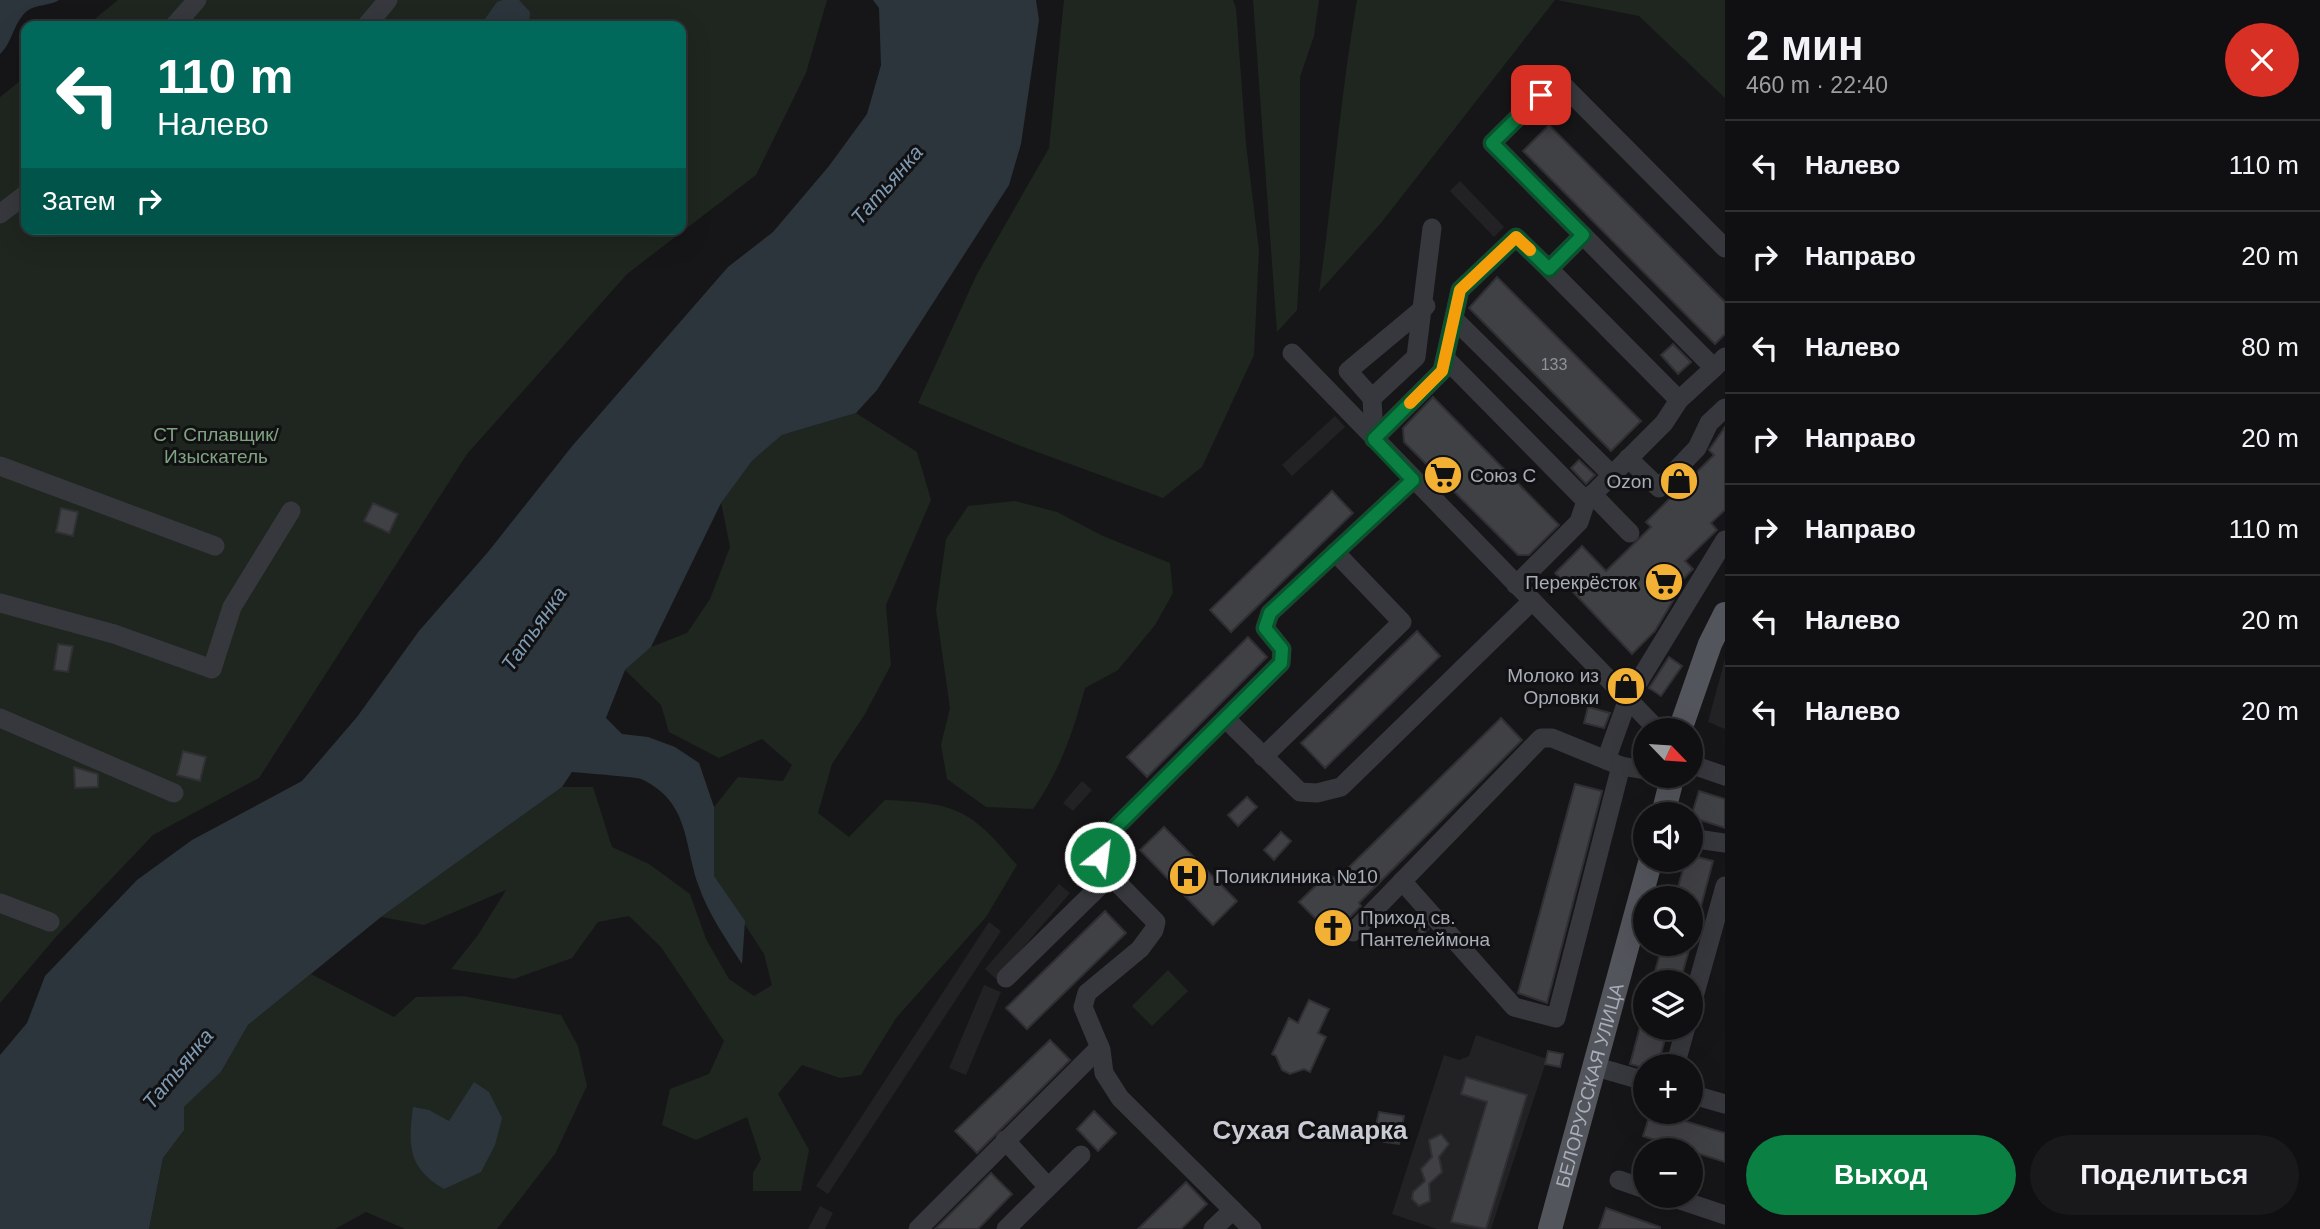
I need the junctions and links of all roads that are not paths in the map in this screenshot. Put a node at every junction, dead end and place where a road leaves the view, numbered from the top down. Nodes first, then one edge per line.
1 (197, 0) edge
2 (388, 0) edge
3 (178, 21) edge
4 (370, 21) edge
5 (21, 198) edge
6 (0, 214) edge
7 (1432, 228) dead end
8 (1583, 235) junction
9 (1725, 248) edge
10 (1549, 269) junction
11 (1428, 304) junction
12 (1454, 320) junction
13 (1292, 353) dead end
14 (1445, 358) junction
15 (1719, 362) edge
16 (1372, 398) junction
17 (1679, 400) junction
18 (1725, 408) edge
19 (1374, 439) junction
20 (1628, 458) junction
21 (0, 466) edge
22 (1611, 474) junction
23 (1413, 480) junction
24 (1589, 498) junction
25 (291, 511) dead end
26 (1630, 533) dead end
27 (1725, 540) edge
28 (215, 546) dead end
29 (1335, 552) junction
30 (1516, 585) junction
31 (1532, 601) junction
32 (0, 603) edge
33 (1725, 614) edge
34 (1628, 699) junction
35 (0, 718) edge
36 (1646, 718) edge
37 (1684, 718) edge
38 (1226, 719) junction
39 (1263, 757) junction
40 (1614, 763) junction
41 (1633, 767) edge
42 (1703, 768) edge
43 (1725, 776) edge
44 (174, 793) dead end
45 (1703, 840) edge
46 (1725, 843) edge
47 (1647, 872) edge
48 (1111, 875) junction
49 (1402, 881) junction
50 (1725, 886) edge
51 (0, 903) edge
52 (50, 922) dead end
53 (1353, 932) dead end
54 (1701, 970) edge
55 (1006, 978) dead end
56 (1100, 1047) junction
57 (1593, 1066) junction
58 (1633, 1077) edge
59 (1703, 1098) edge
60 (1725, 1104) edge
61 (1005, 1140) junction
62 (1081, 1155) dead end
63 (1619, 1180) dead end
64 (1633, 1185) edge
65 (1048, 1188) junction
66 (1703, 1208) edge
67 (1233, 1210) junction
68 (1725, 1215) edge
69 (918, 1229) edge
70 (1006, 1229) edge
71 (1213, 1229) edge
72 (1252, 1229) edge
73 (1550, 1229) edge

1 - 3 street
2 - 4 street
5 - 6 street
7 - 11 street
8 - 9 street
8 - 10 street
8 - 15 street
10 - 12 street
10 - 17 street
11 - 16 street
11 - 16 street
12 - 14 street
12 - 22 street
13 - 19 street
14 - 19 street
14 - 24 street
15 - 17 street
16 - 19 street
17 - 20 street
18 - 20 street
19 - 23 street
20 - 22 street
21 - 28 street
22 - 24 street
23 - 29 street
23 - 30 street
24 - 26 street
24 - 30 street
25 - 32 street
27 - 34 street
29 - 38 street
29 - 39 street
30 - 31 street
31 - 34 street
31 - 39 street
33 - 37 main road
34 - 36 street
34 - 40 street
35 - 44 street
38 - 39 street
38 - 48 street
40 - 41 street
40 - 49 street
40 - 49 street
42 - 43 street
45 - 46 street
47 - 57 main road, БЕЛОРУССКАЯ УЛИЦА
48 - 55 street
48 - 56 street
49 - 53 street
50 - 54 street
51 - 52 street
56 - 61 street
56 - 67 street
57 - 58 street
57 - 73 main road, БЕЛОРУССКАЯ УЛИЦА
59 - 60 street
61 - 65 street
61 - 69 street
62 - 65 street
63 - 64 street
65 - 70 street
66 - 68 street
67 - 71 street
67 - 72 street

